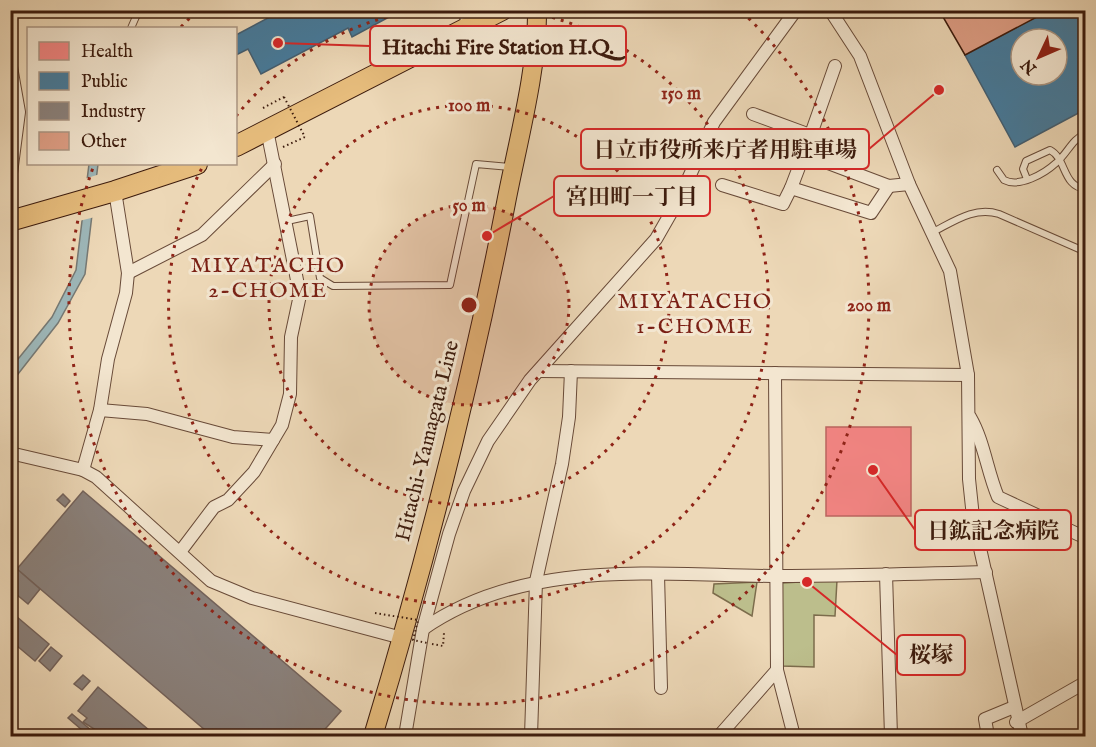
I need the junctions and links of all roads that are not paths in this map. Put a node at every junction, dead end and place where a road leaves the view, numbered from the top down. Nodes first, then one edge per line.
1 (139, 10) edge
2 (502, 10) edge
3 (537, 10) edge
4 (796, 10) edge
5 (830, 10) edge
6 (467, 19) edge
7 (131, 27) edge
8 (10, 61) edge
9 (835, 66) dead end
10 (27, 112) edge
11 (753, 114) dead end
12 (18, 121) junction
13 (267, 130) junction
14 (1086, 132) edge
15 (810, 135) junction
16 (237, 145) edge
17 (804, 154) junction
18 (1059, 160) junction
19 (275, 164) junction
20 (194, 165) edge
21 (513, 167) junction
22 (998, 170) dead end
23 (1027, 179) junction
24 (10, 181) edge
25 (909, 184) junction
26 (722, 185) dead end
27 (889, 186) junction
28 (791, 188) junction
29 (1086, 189) edge
30 (111, 192) junction
31 (10, 221) edge
32 (287, 221) junction
33 (931, 233) junction
34 (1086, 252) edge
35 (128, 273) junction
36 (538, 370) junction
37 (571, 371) junction
38 (775, 373) junction
39 (968, 375) junction
40 (100, 410) junction
41 (969, 416) junction
42 (273, 440) junction
43 (10, 453) edge
44 (83, 470) junction
45 (1086, 538) edge
46 (180, 552) junction
47 (986, 572) junction
48 (886, 574) junction
49 (658, 575) junction
50 (777, 576) junction
51 (536, 581) junction
52 (421, 625) junction
53 (402, 638) junction
54 (777, 670) junction
55 (1085, 684) edge
56 (662, 688) dead end
57 (1014, 707) junction
58 (1016, 722) junction
59 (373, 736) edge
60 (405, 736) edge
61 (531, 736) edge
62 (719, 736) edge
63 (794, 736) edge
64 (891, 736) edge
65 (988, 736) edge
66 (1022, 736) edge

1 - 7 lane
2 - 6 highway
3 - 21 main road, Hitachi-Yamagata Line
4 - 36 street
5 - 25 street
6 - 13 highway
8 - 12 street
9 - 15 street
10 - 12 lane
11 - 15 street
12 - 24 street
13 - 16 highway
13 - 19 street
14 - 18 lane
15 - 17 street
17 - 27 street
17 - 28 street
18 - 23 lane
18 - 23 lane
18 - 29 lane
19 - 32 street
19 - 35 street
20 - 30 highway
21 - 32 lane
21 - 53 main road, Hitachi-Yamagata Line
22 - 23 lane
25 - 27 street
25 - 33 street
26 - 28 street
27 - 28 street
30 - 31 highway
30 - 35 street
32 - 42 street
33 - 34 lane
33 - 39 street
35 - 40 street
36 - 37 street
36 - 52 street
37 - 38 street
37 - 51 street
38 - 39 street
38 - 50 street
39 - 41 street
40 - 42 street
40 - 44 street
41 - 45 street
41 - 47 street
42 - 46 street
43 - 44 street
44 - 46 street
46 - 53 street
47 - 48 street
47 - 57 street
48 - 50 street
48 - 64 street
49 - 50 street
49 - 51 street
49 - 56 street
50 - 54 street
51 - 52 street
51 - 61 street
52 - 60 street
53 - 59 main road, Hitachi-Yamagata Line
54 - 62 street
54 - 63 street
55 - 58 street
57 - 58 street
57 - 65 street
58 - 66 street

